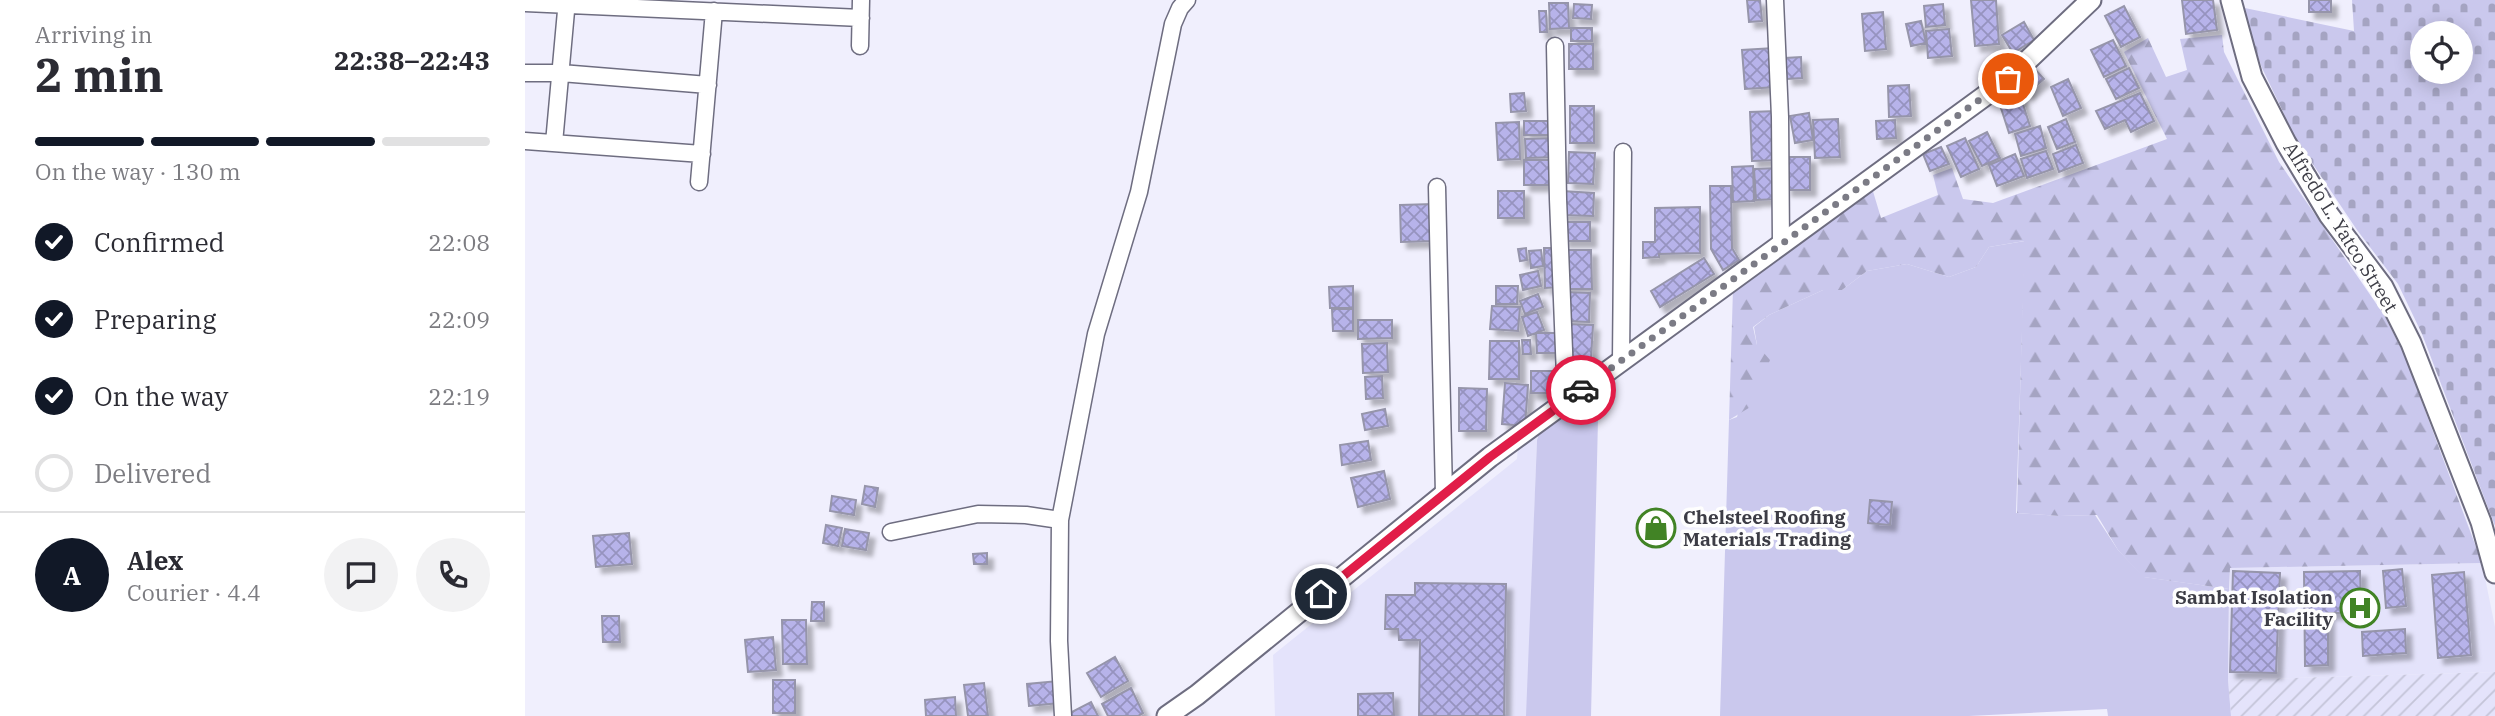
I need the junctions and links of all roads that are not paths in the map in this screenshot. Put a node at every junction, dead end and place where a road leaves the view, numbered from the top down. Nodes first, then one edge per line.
1 (861, 0) edge
2 (1187, 0) edge
3 (1775, 0) edge
4 (2091, 0) edge
5 (2231, 0) edge
6 (567, 2) edge
7 (525, 3) edge
8 (714, 11) junction
9 (861, 18) junction
10 (860, 46) dead end
11 (1555, 47) dead end
12 (525, 73) edge
13 (561, 73) junction
14 (708, 85) junction
15 (525, 141) edge
16 (554, 143) junction
17 (1623, 152) dead end
18 (702, 155) junction
19 (699, 182) dead end
20 (1437, 187) dead end
21 (1781, 244) junction
22 (1621, 361) junction
23 (1566, 401) junction
24 (1444, 494) junction
25 (1060, 520) junction
26 (891, 532) dead end
27 (2495, 573) edge
28 (1063, 716) edge
29 (1167, 716) edge

1 - 9 street
2 - 25 street
3 - 21 street
4 - 21 street
5 - 27 street, Alfredo L. Yatco Street
6 - 7 street
6 - 8 street
6 - 13 street
8 - 9 street
8 - 14 street
9 - 10 street
11 - 23 street
12 - 13 street
13 - 14 street
13 - 16 street
14 - 18 street
15 - 16 street
16 - 18 street
17 - 22 street
18 - 19 street
20 - 24 street
21 - 22 street
22 - 23 street
23 - 24 street
24 - 29 street
25 - 26 street
25 - 28 street

